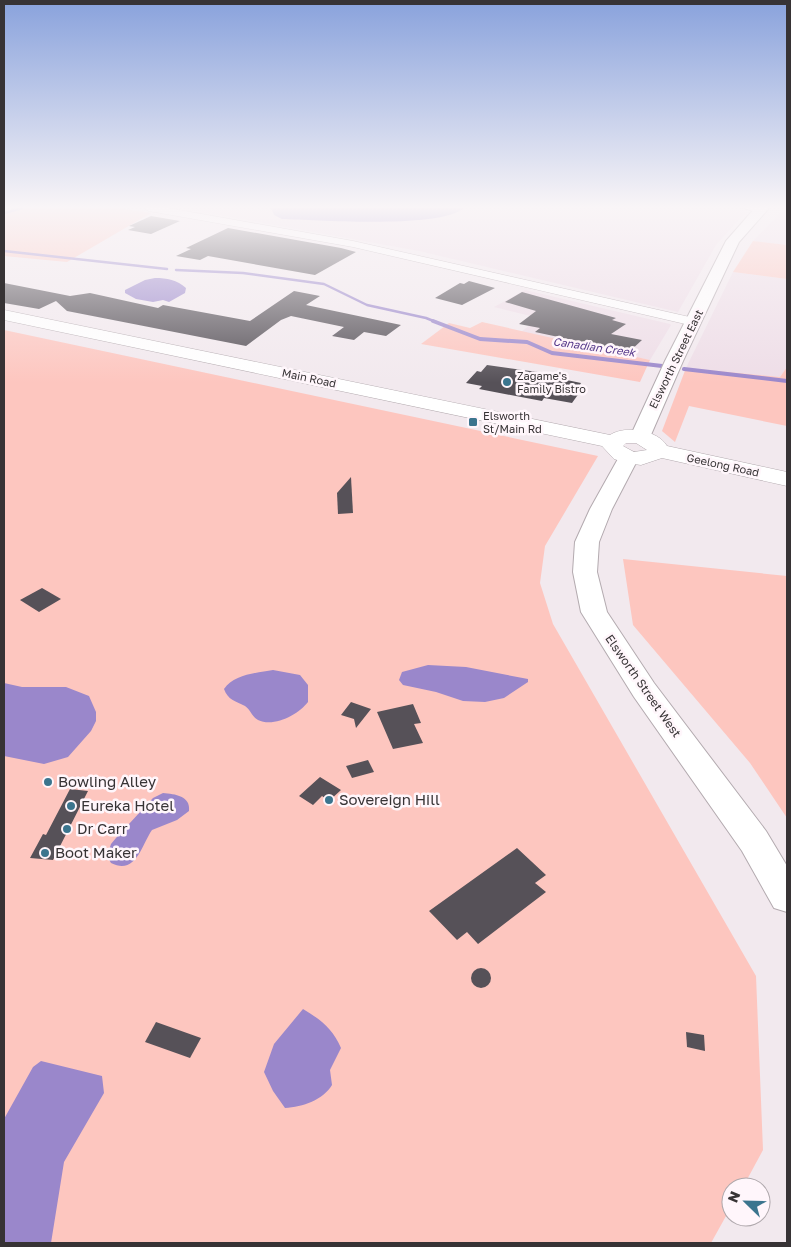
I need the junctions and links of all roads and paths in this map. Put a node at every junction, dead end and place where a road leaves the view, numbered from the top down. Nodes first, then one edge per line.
1 (450, 266) edge
2 (721, 266) edge
3 (4, 315) edge
4 (694, 322) junction
5 (628, 445) junction
6 (658, 451) joint
7 (787, 479) edge
8 (787, 897) edge

1 - 4 street
2 - 4 street, Elsworth Street East
3 - 5 main road, Main Road
4 - 5 street, Elsworth Street East
5 - 6 main road, Main Road
5 - 8 street, Elsworth Street West
6 - 7 main road, Geelong Road

